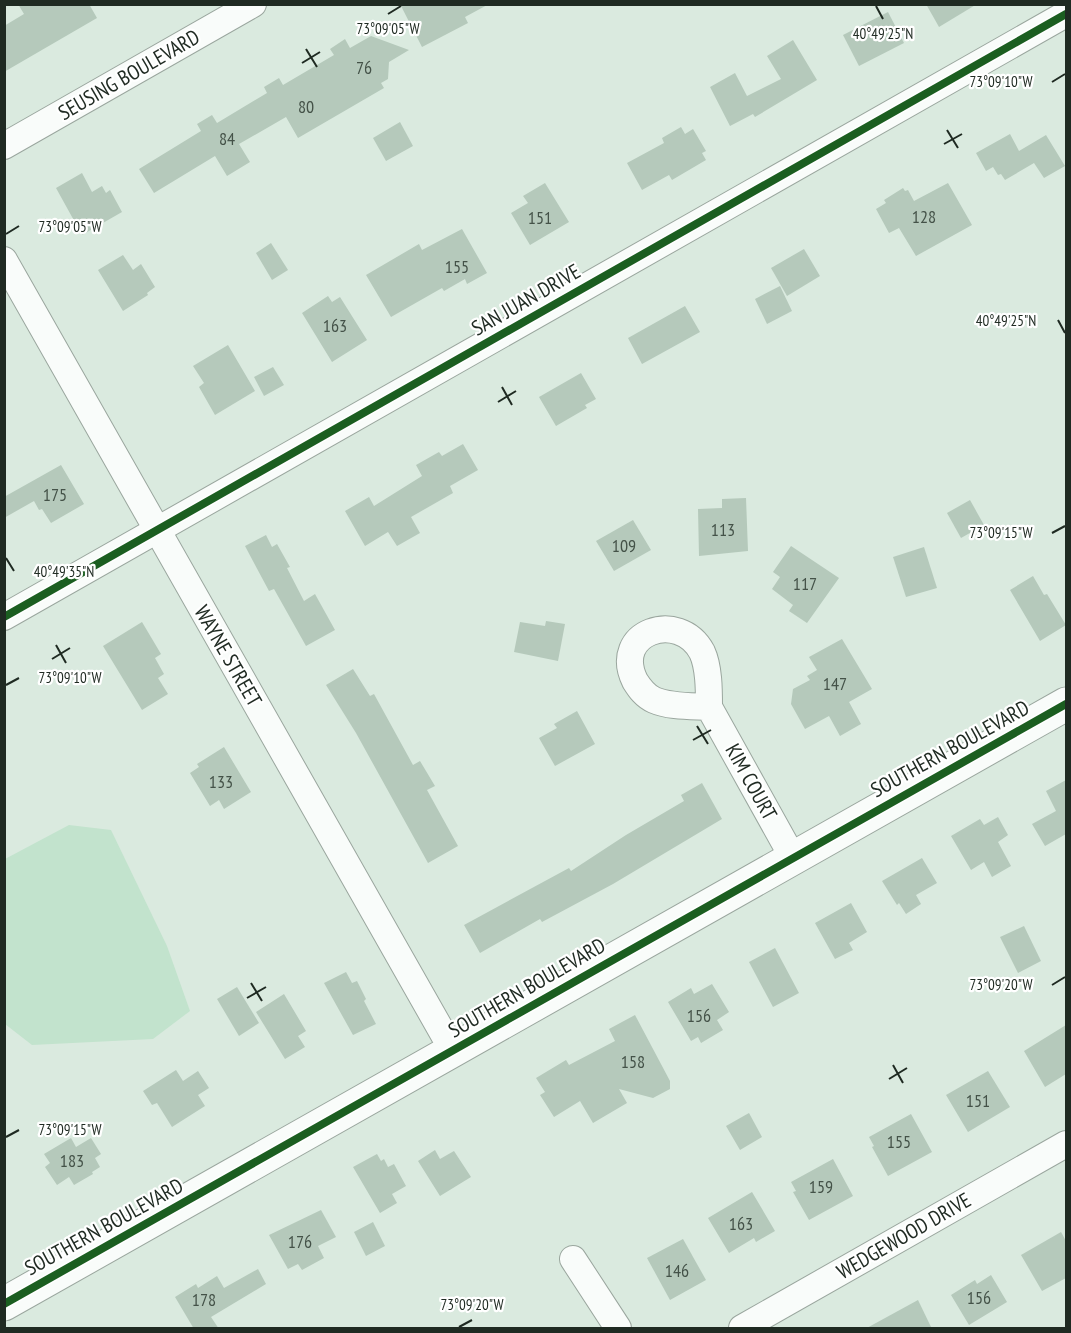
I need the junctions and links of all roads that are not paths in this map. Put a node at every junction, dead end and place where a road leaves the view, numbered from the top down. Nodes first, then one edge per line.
1 (253, 4) edge
2 (1059, 19) edge
3 (4, 146) edge
4 (4, 260) edge
5 (157, 530) junction
6 (4, 617) edge
7 (1066, 704) edge
8 (709, 707) dead end
9 (793, 858) junction
10 (453, 1051) junction
11 (1066, 1144) edge
12 (573, 1259) dead end
13 (4, 1304) edge
14 (618, 1329) edge
15 (742, 1329) edge

1 - 3 street, SEUSING BOULEVARD
2 - 5 street, SAN JUAN DRIVE
4 - 5 street, WAYNE STREET
5 - 6 street, SAN JUAN DRIVE
5 - 10 street, WAYNE STREET
7 - 9 street, SOUTHERN BOULEVARD
8 - 9 street, KIM COURT
9 - 10 street, SOUTHERN BOULEVARD
10 - 13 street, SOUTHERN BOULEVARD
11 - 15 street, WEDGEWOOD DRIVE
12 - 14 street

